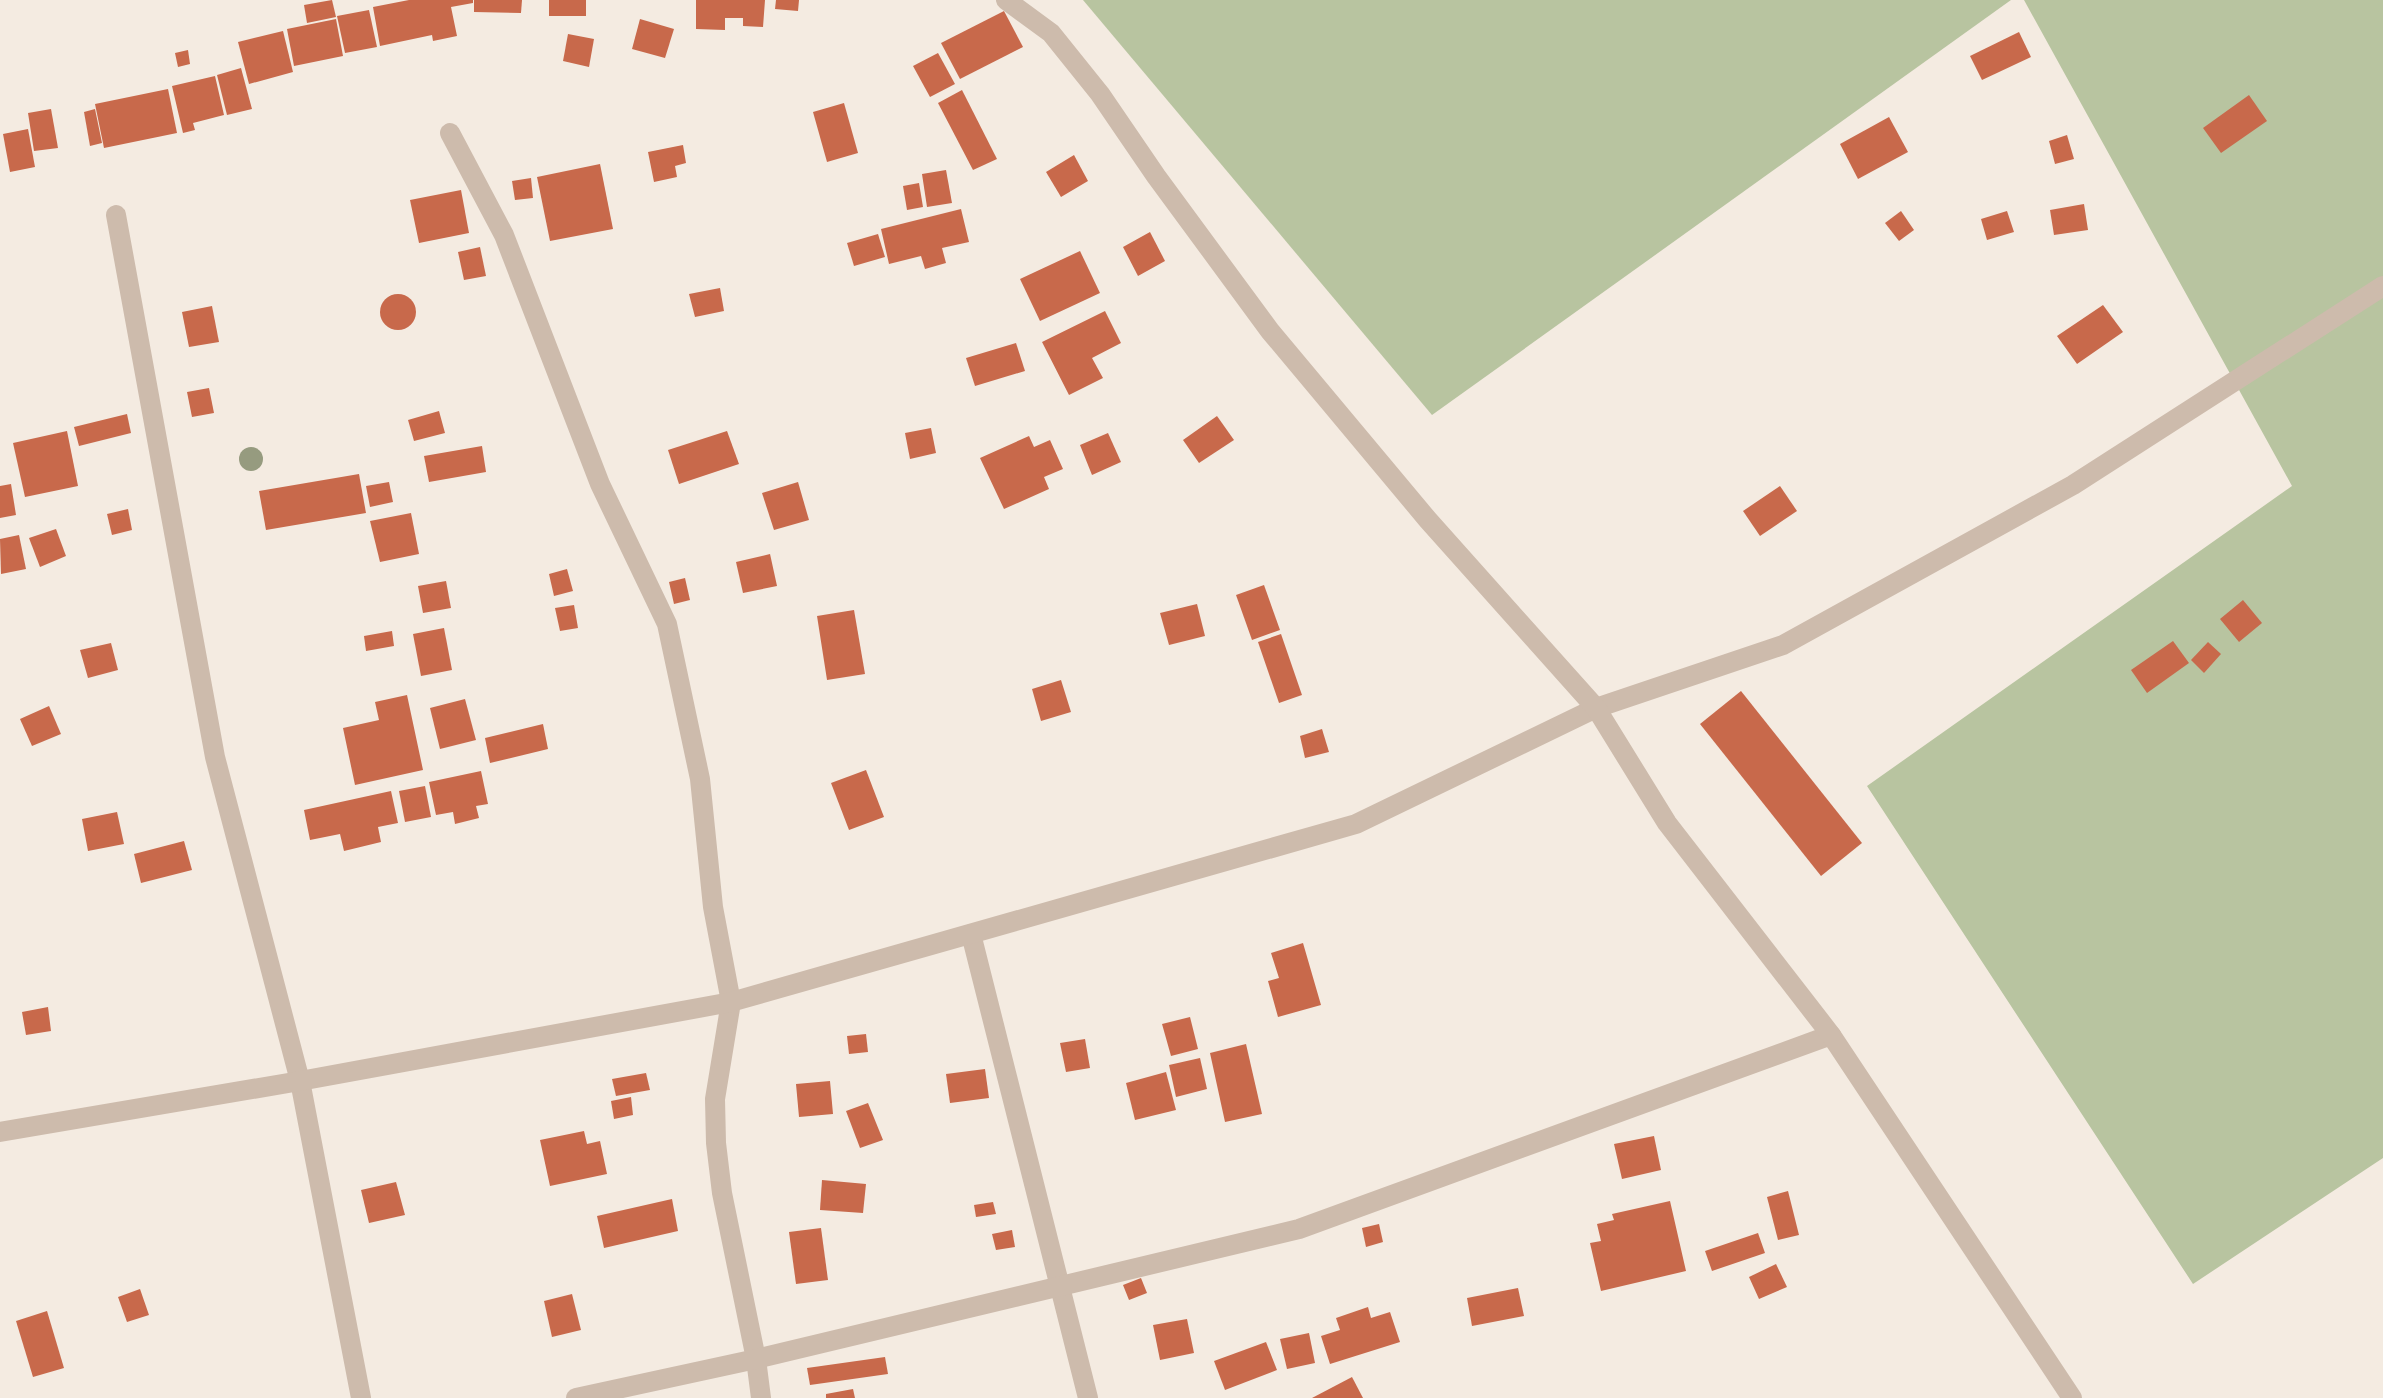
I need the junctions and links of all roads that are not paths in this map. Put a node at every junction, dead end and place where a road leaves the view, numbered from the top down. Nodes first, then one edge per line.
1 (1006, 0) edge
2 (450, 133) dead end
3 (116, 215) dead end
4 (2383, 286) edge
5 (1596, 708) junction
6 (971, 934) junction
7 (731, 1002) junction
8 (1831, 1035) junction
9 (300, 1081) junction
10 (0, 1132) edge
11 (1061, 1286) junction
12 (756, 1359) junction
13 (361, 1398) edge
14 (576, 1398) edge
15 (761, 1398) edge
16 (1088, 1398) edge
17 (2072, 1398) edge

1 - 5 street
2 - 7 street
3 - 9 street
4 - 5 street
5 - 6 street
5 - 8 street
6 - 7 street
6 - 11 street
7 - 9 street
7 - 12 street
8 - 11 street
8 - 17 street
9 - 10 street
9 - 13 street
11 - 12 street
11 - 16 street
12 - 14 street
12 - 15 street

